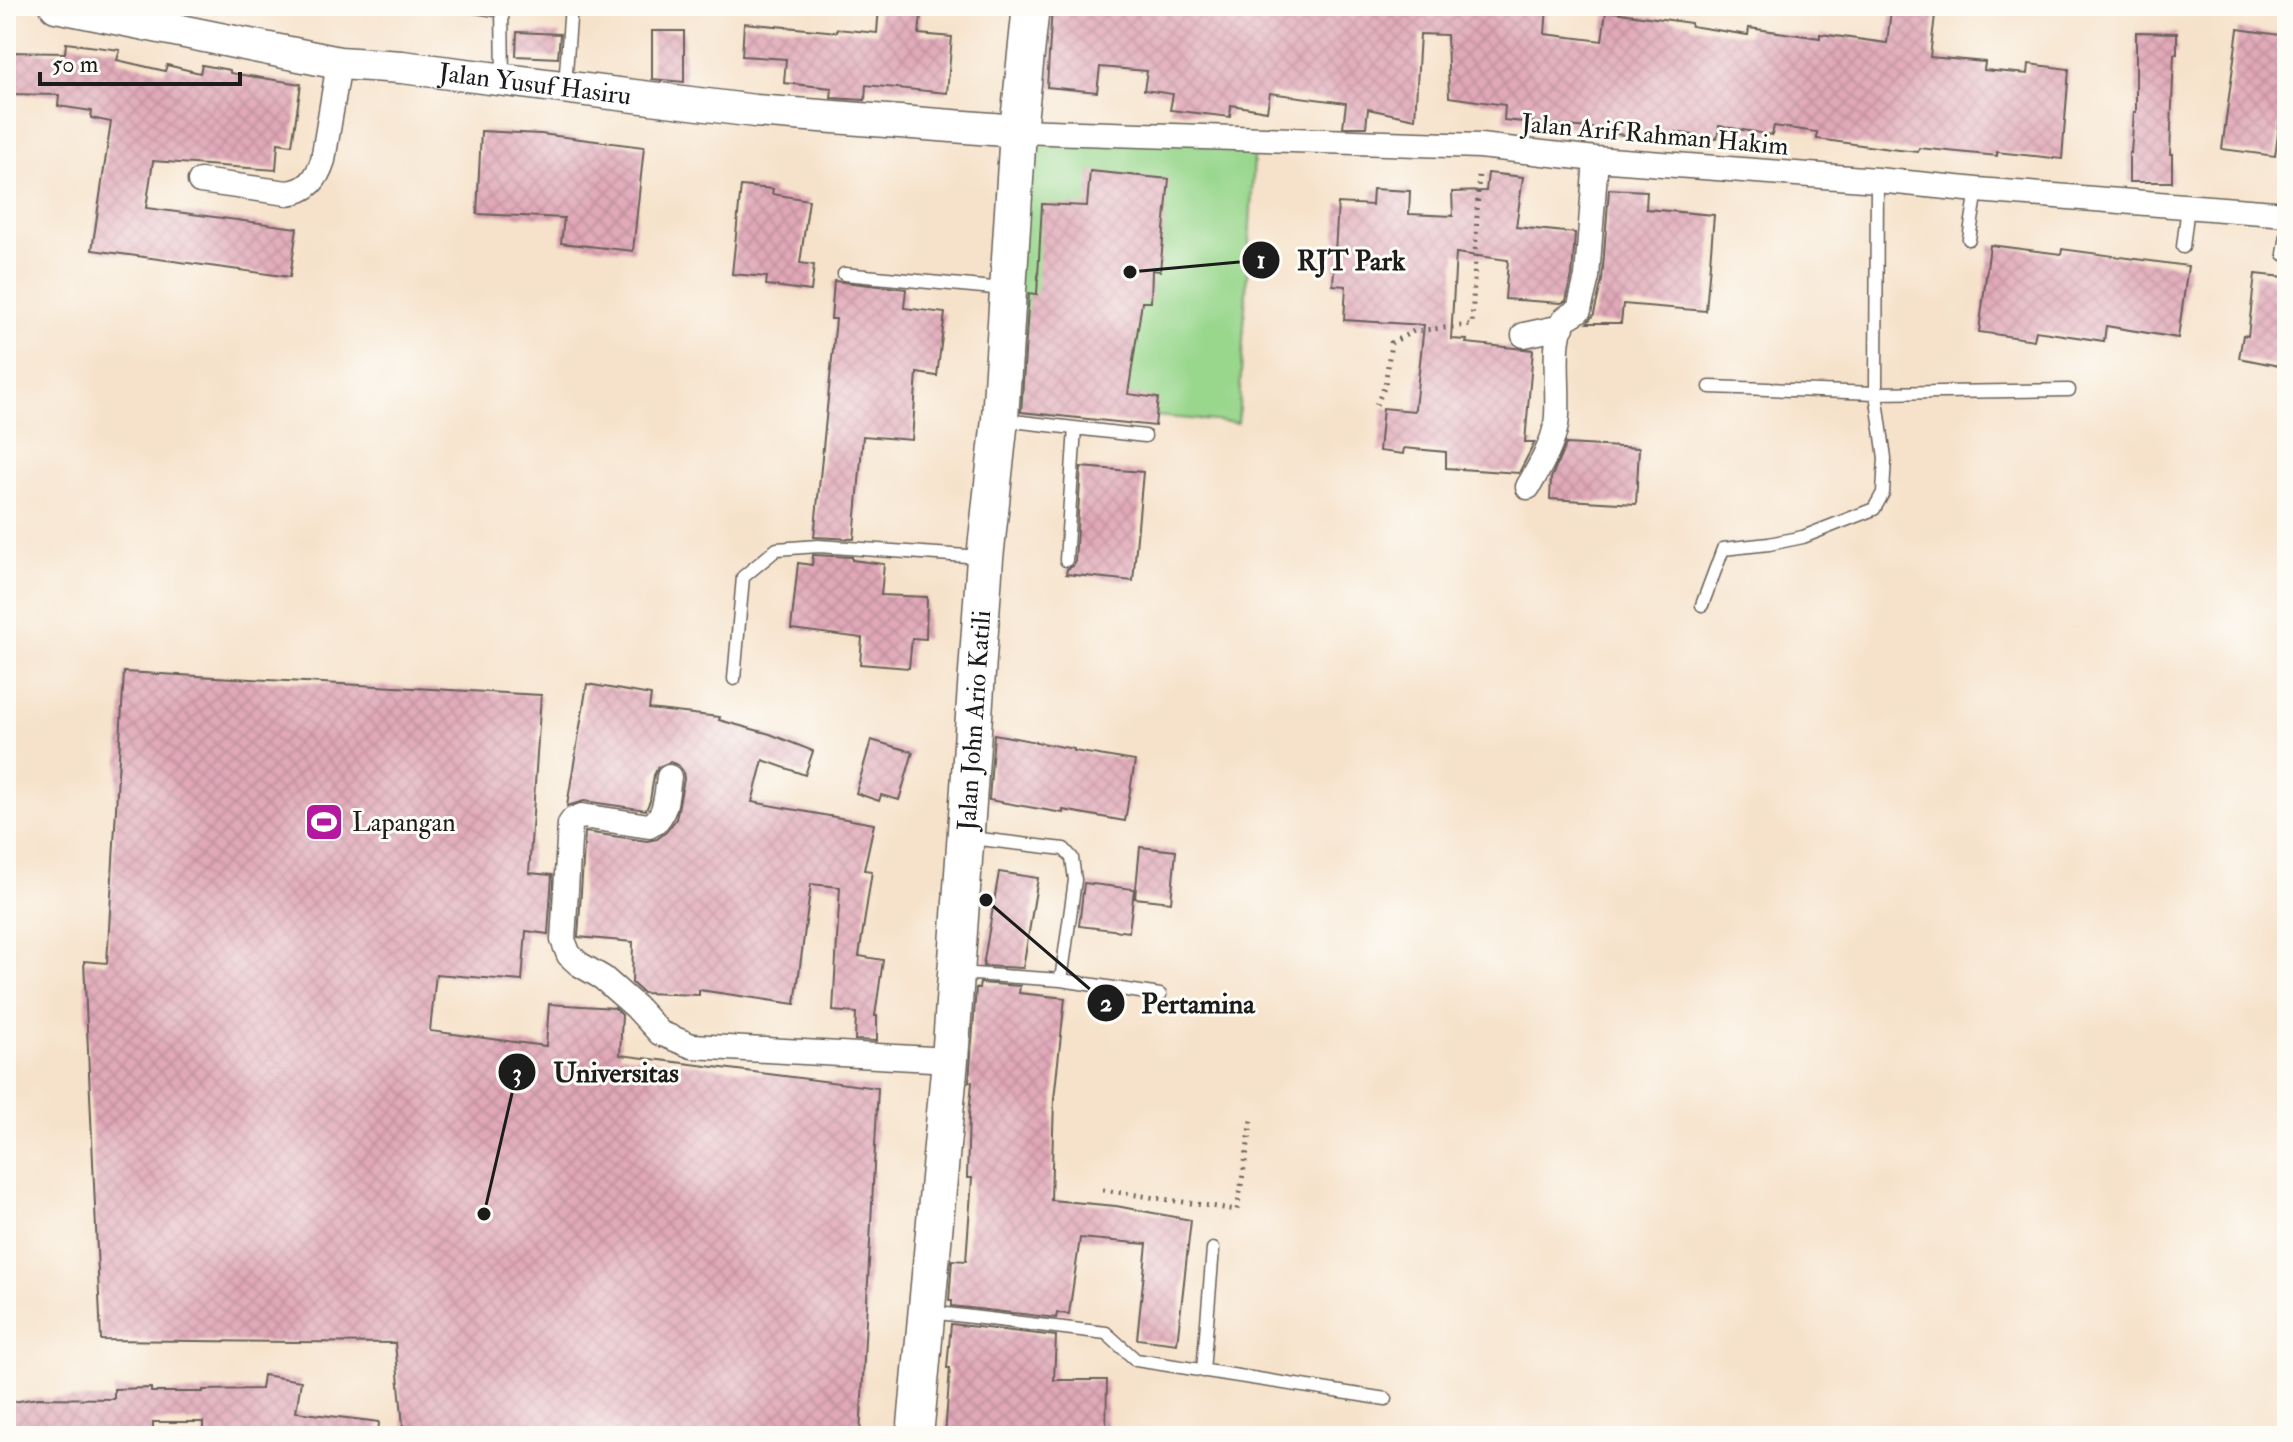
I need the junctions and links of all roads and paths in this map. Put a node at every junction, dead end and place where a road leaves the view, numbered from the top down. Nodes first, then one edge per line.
1 (56, 6) edge
2 (470, 6) edge
3 (571, 6) edge
4 (1031, 6) edge
5 (502, 9) edge
6 (339, 63) junction
7 (503, 79) junction
8 (565, 88) junction
9 (1018, 131) junction
10 (1480, 146) junction
11 (1596, 159) junction
12 (1877, 180) junction
13 (200, 181) dead end
14 (1977, 190) junction
15 (2188, 206) junction
16 (2287, 214) edge
17 (2287, 235) edge
18 (1969, 239) dead end
19 (2183, 247) dead end
20 (2284, 254) dead end
21 (844, 274) dead end
22 (1007, 290) junction
23 (1562, 327) junction
24 (1524, 335) dead end
25 (1710, 387) dead end
26 (2069, 390) dead end
27 (1876, 393) junction
28 (1376, 405) dead end
29 (1000, 419) junction
30 (1075, 428) junction
31 (1145, 436) dead end
32 (1528, 487) dead end
33 (985, 558) junction
34 (1066, 560) dead end
35 (1702, 605) dead end
36 (734, 679) dead end
37 (669, 777) dead end
38 (965, 842) junction
39 (956, 973) junction
40 (1061, 980) junction
41 (1160, 995) dead end
42 (950, 1060) junction
43 (1252, 1120) dead end
44 (1103, 1190) dead end
45 (1213, 1249) dead end
46 (927, 1312) junction
47 (1203, 1371) junction
48 (1386, 1399) dead end
49 (915, 1436) edge

1 - 6 main road, Jalan Yusuf Hasiru
2 - 5 lane
3 - 8 lane
4 - 9 main road, Jalan John Ario Katili
5 - 7 lane
6 - 7 main road, Jalan Yusuf Hasiru
6 - 13 street
7 - 8 main road, Jalan Yusuf Hasiru
8 - 9 main road, Jalan Yusuf Hasiru
9 - 10 street, Jalan Arif Rahman Hakim
9 - 22 main road, Jalan John Ario Katili
10 - 11 street, Jalan Arif Rahman Hakim
10 - 28 path
11 - 12 street, Jalan Arif Rahman Hakim
11 - 23 street
12 - 14 street, Jalan Arif Rahman Hakim
12 - 27 lane
14 - 15 street, Jalan Arif Rahman Hakim
14 - 18 lane
15 - 16 street, Jalan Arif Rahman Hakim
15 - 19 lane
17 - 20 lane
21 - 22 lane
22 - 29 main road, Jalan John Ario Katili
23 - 24 street
23 - 32 street
25 - 27 lane
26 - 27 lane
27 - 35 lane
29 - 30 lane
29 - 33 main road, Jalan John Ario Katili
30 - 31 lane
30 - 34 lane
33 - 36 lane
33 - 38 main road, Jalan John Ario Katili
37 - 42 street
38 - 39 main road, Jalan John Ario Katili
38 - 40 lane
39 - 40 lane
39 - 42 main road, Jalan John Ario Katili
40 - 41 lane
42 - 46 main road, Jalan John Ario Katili
43 - 44 path
45 - 47 lane
46 - 47 lane
46 - 49 main road, Jalan John Ario Katili
47 - 48 lane

